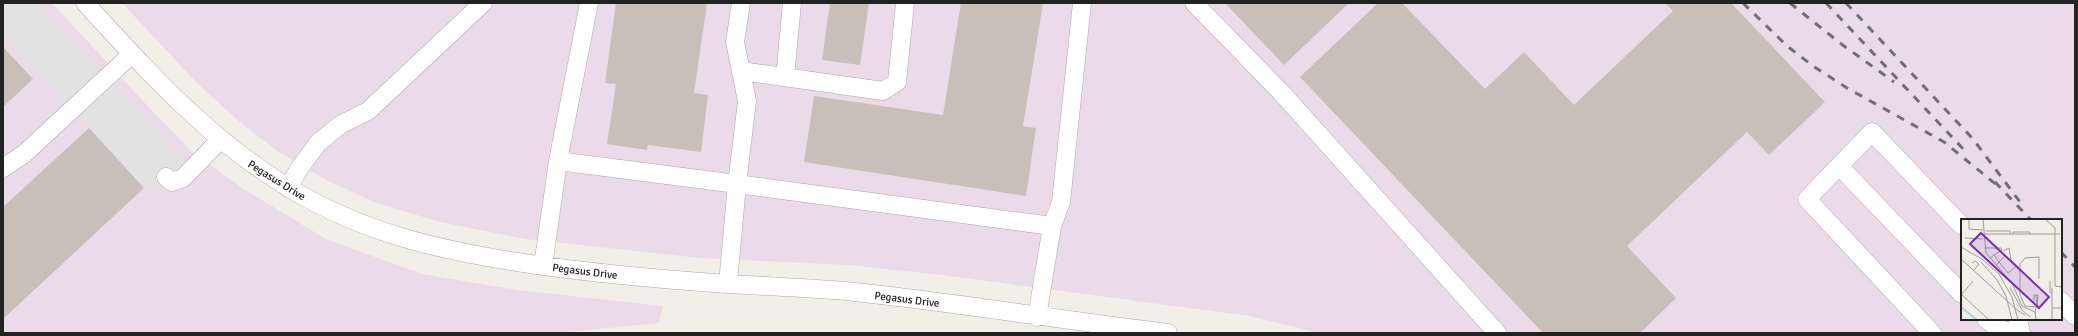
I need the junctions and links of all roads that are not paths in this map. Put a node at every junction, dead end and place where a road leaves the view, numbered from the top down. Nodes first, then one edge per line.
1 (85, 3) edge
2 (483, 3) edge
3 (589, 3) edge
4 (741, 3) edge
5 (792, 3) edge
6 (905, 3) edge
7 (1082, 3) edge
8 (1194, 3) edge
9 (132, 54) junction
10 (741, 71) junction
11 (785, 77) junction
12 (220, 140) junction
13 (558, 161) junction
14 (1839, 166) junction
15 (3, 168) edge
16 (166, 177) dead end
17 (737, 184) junction
18 (288, 188) junction
19 (1961, 225) edge
20 (1052, 226) junction
21 (543, 266) junction
22 (728, 284) junction
23 (1961, 293) edge
24 (2062, 302) edge
25 (2075, 316) edge
26 (1037, 317) junction
27 (1987, 320) edge
28 (2018, 320) edge
29 (1168, 333) edge
30 (1497, 333) edge
31 (1932, 333) edge
32 (2013, 333) edge
33 (2021, 333) edge

1 - 9 street, Pegasus Drive
2 - 18 street
3 - 13 street
4 - 10 street
5 - 11 street
6 - 11 street
7 - 20 street
8 - 30 street
9 - 12 street, Pegasus Drive
9 - 15 street
10 - 11 street
10 - 17 street
12 - 16 street
12 - 18 street, Pegasus Drive
13 - 17 street
13 - 21 street
14 - 19 street
14 - 23 street
14 - 31 street
17 - 20 street
17 - 22 street
18 - 21 street, Pegasus Drive
20 - 26 street
21 - 22 street, Pegasus Drive
22 - 26 street, Pegasus Drive
24 - 25 street
26 - 29 street, Pegasus Drive
27 - 32 street
28 - 33 street

